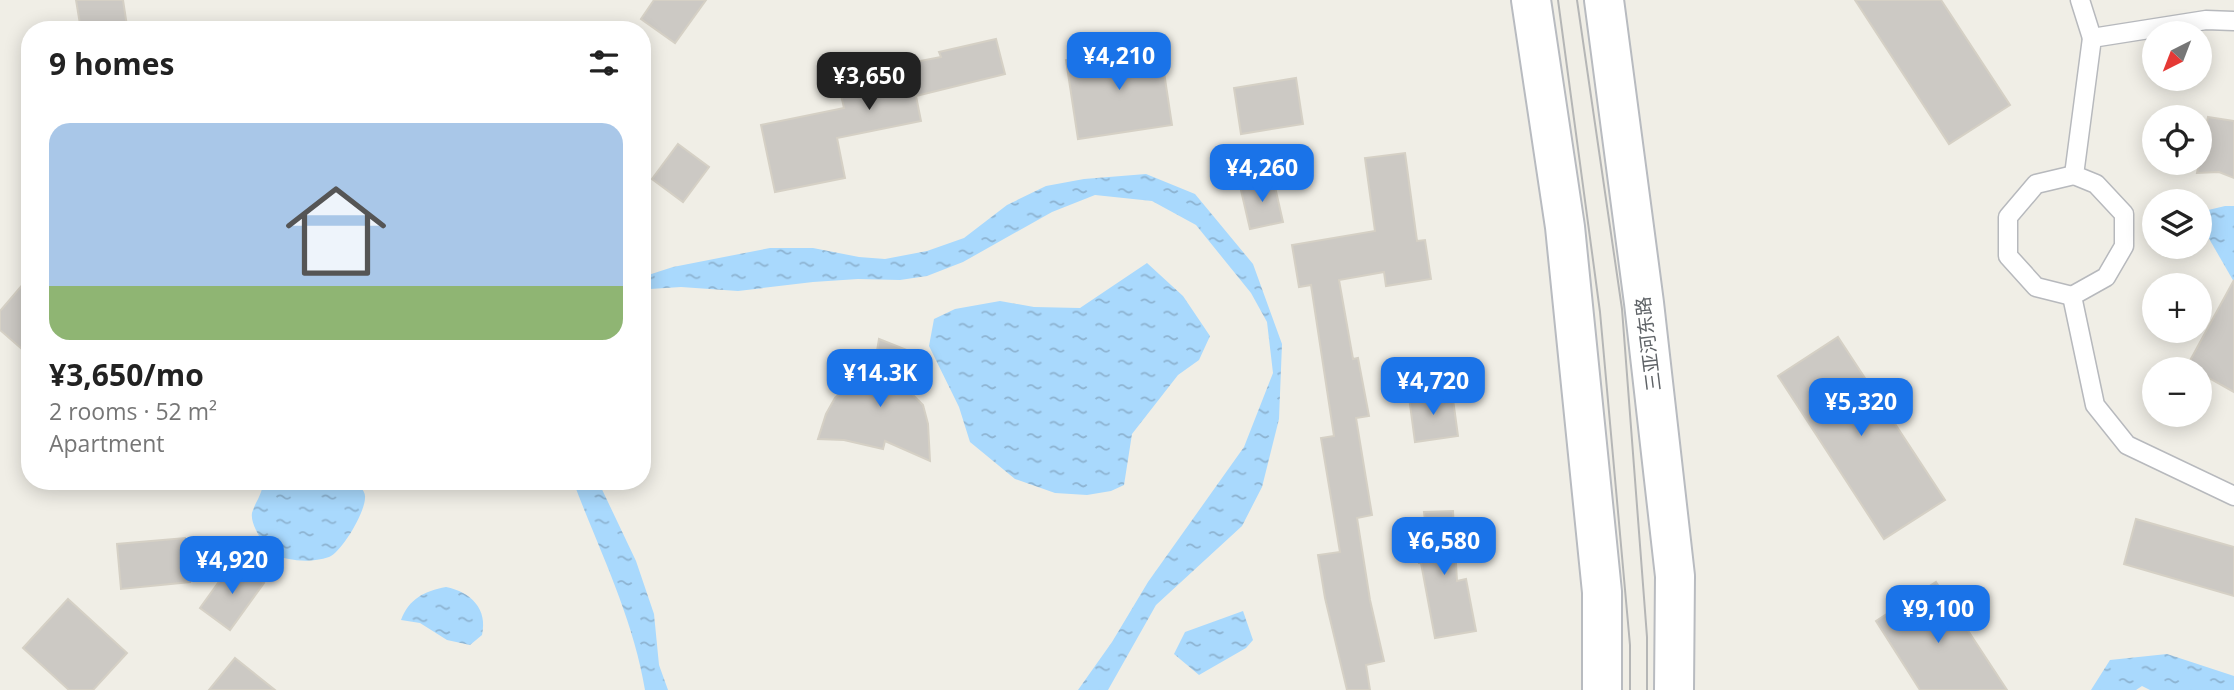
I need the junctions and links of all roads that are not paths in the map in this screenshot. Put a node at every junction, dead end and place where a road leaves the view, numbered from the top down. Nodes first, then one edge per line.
1 (1531, 0) edge
2 (1604, 0) edge
3 (2080, 0) edge
4 (2234, 21) edge
5 (2092, 38) junction
6 (2074, 175) junction
7 (2072, 296) junction
8 (2234, 496) edge
9 (1602, 690) edge
10 (1674, 690) edge

1 - 9 main road
2 - 10 main road, 三亚河东路
3 - 5 lane
4 - 5 lane
5 - 6 lane
6 - 7 lane
6 - 7 lane
7 - 8 lane

